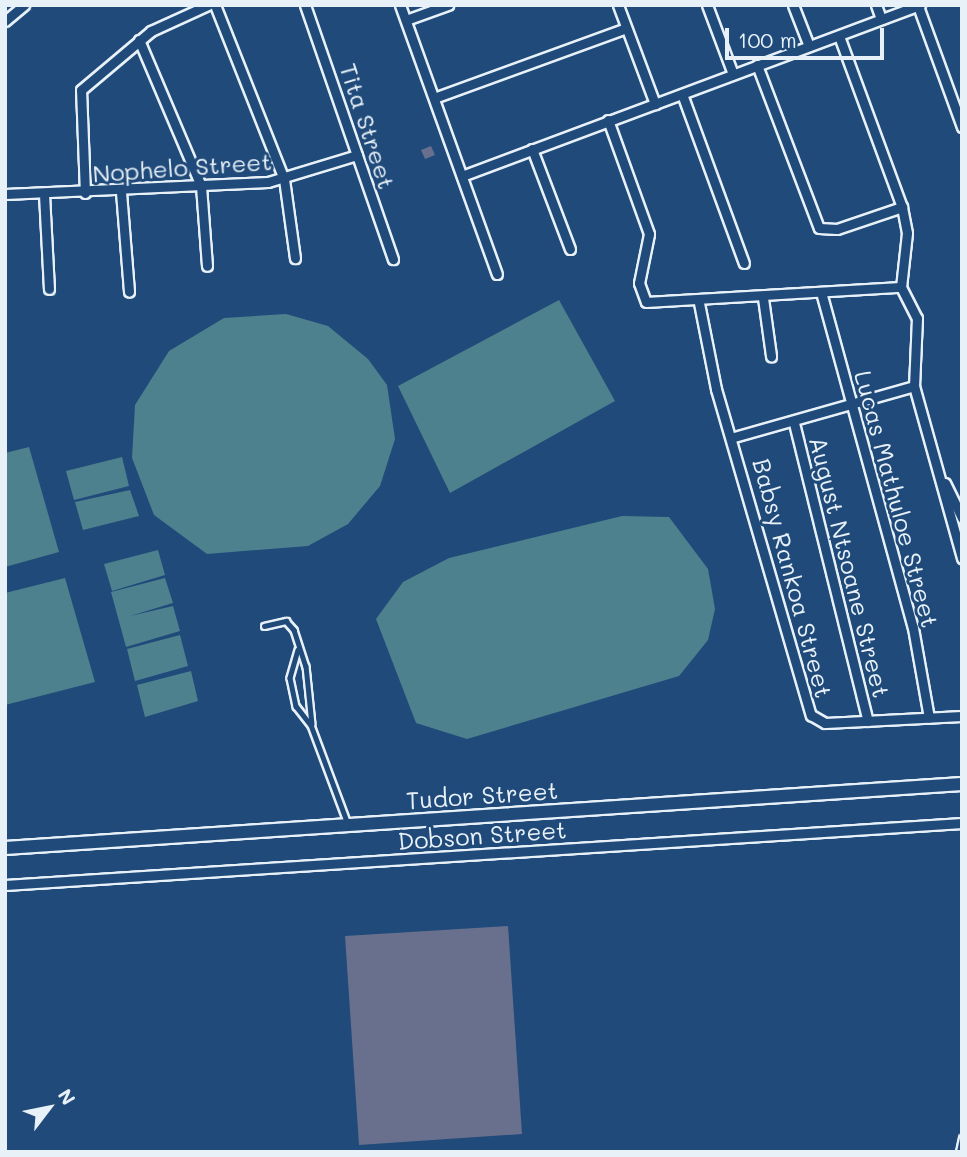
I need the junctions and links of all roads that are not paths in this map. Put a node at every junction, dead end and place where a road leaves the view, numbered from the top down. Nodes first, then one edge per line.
1 (24, 5) edge
2 (208, 5) edge
3 (215, 5) edge
4 (305, 5) edge
5 (400, 5) edge
6 (448, 5) edge
7 (618, 5) edge
8 (707, 5) edge
9 (793, 5) edge
10 (876, 5) edge
11 (919, 6) edge
12 (881, 19) junction
13 (406, 20) junction
14 (5, 21) edge
15 (626, 28) junction
16 (839, 36) junction
17 (139, 40) junction
18 (808, 46) junction
19 (757, 65) junction
20 (733, 74) junction
21 (682, 94) junction
22 (434, 98) junction
23 (655, 103) junction
24 (608, 120) junction
25 (962, 127) edge
26 (532, 149) junction
27 (357, 155) junction
28 (462, 176) junction
29 (284, 179) junction
30 (201, 186) junction
31 (121, 192) junction
32 (85, 193) junction
33 (5, 194) edge
34 (44, 194) junction
35 (902, 206) junction
36 (570, 248) dead end
37 (296, 258) dead end
38 (393, 259) dead end
39 (744, 263) dead end
40 (207, 266) dead end
41 (497, 274) dead end
42 (901, 288) junction
43 (49, 289) dead end
44 (129, 292) dead end
45 (821, 292) junction
46 (763, 298) junction
47 (699, 303) junction
48 (771, 356) dead end
49 (914, 386) junction
50 (851, 405) junction
51 (794, 423) junction
52 (734, 437) junction
53 (937, 469) junction
54 (962, 518) edge
55 (962, 558) edge
56 (264, 626) dead end
57 (298, 650) junction
58 (962, 716) edge
59 (929, 718) junction
60 (868, 721) junction
61 (311, 725) junction
62 (962, 784) edge
63 (962, 823) edge
64 (348, 825) junction
65 (5, 848) edge
66 (5, 885) edge
67 (962, 1138) edge
68 (959, 1152) edge

1 - 14 street
2 - 17 street
3 - 29 street
4 - 27 street, Tita Street
5 - 13 street
6 - 13 street
7 - 15 street
8 - 20 street
9 - 18 street
10 - 12 street
11 - 12 street
11 - 25 street
12 - 16 street
13 - 22 street
15 - 22 street
15 - 23 street
16 - 18 street
16 - 35 street
17 - 30 street
17 - 32 street
18 - 19 street
19 - 20 street
19 - 35 street
20 - 21 street
21 - 23 street
21 - 39 street
22 - 28 street
23 - 24 street
24 - 26 street
24 - 47 street
26 - 28 street
26 - 36 street
27 - 29 street, Nophelo Street
27 - 38 street, Tita Street
28 - 41 street
29 - 30 street, Nophelo Street
29 - 37 street
30 - 31 street, Nophelo Street
30 - 40 street
31 - 32 street, Nophelo Street
31 - 44 street
32 - 34 street, Nophelo Street
33 - 34 street, Nophelo Street
34 - 43 street
35 - 42 street
42 - 45 street
42 - 49 street
45 - 46 street
45 - 50 street, Lucas Mathuloe Street
46 - 47 street
46 - 48 street
47 - 52 street, Babsy Rankoa Street
49 - 50 street
49 - 53 street
50 - 51 street
50 - 59 street, Lucas Mathuloe Street
51 - 52 street
51 - 60 street, August Ntsoane Street
52 - 60 street, Babsy Rankoa Street
53 - 54 street
53 - 55 street
56 - 57 lane
57 - 61 lane
57 - 61 lane
58 - 59 street, Babsy Rankoa Street
59 - 60 street, Babsy Rankoa Street
61 - 64 lane
62 - 64 street, Tudor Street
63 - 66 street, Dobson Street
64 - 65 street, Tudor Street
67 - 68 lane

